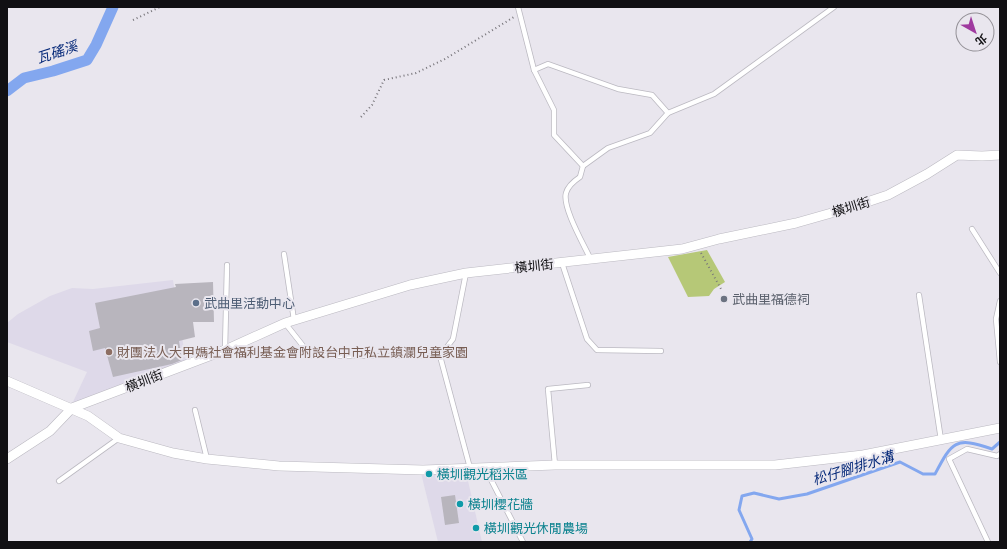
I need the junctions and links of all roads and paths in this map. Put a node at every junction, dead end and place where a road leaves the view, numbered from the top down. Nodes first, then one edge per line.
1 (160, 7) edge
2 (518, 7) edge
3 (834, 7) edge
4 (520, 13) junction
5 (132, 20) dead end
6 (534, 70) junction
7 (668, 113) junction
8 (361, 117) dead end
9 (1000, 155) edge
10 (583, 166) junction
11 (972, 229) dead end
12 (697, 245) junction
13 (284, 254) dead end
14 (590, 258) junction
15 (562, 263) junction
16 (227, 265) dead end
17 (466, 273) junction
18 (1000, 273) edge
19 (721, 289) dead end
20 (919, 295) dead end
21 (1000, 300) edge
22 (294, 320) junction
23 (285, 323) junction
24 (225, 350) junction
25 (661, 351) dead end
26 (440, 356) junction
27 (1000, 362) edge
28 (7, 380) edge
29 (588, 385) dead end
30 (72, 408) junction
31 (195, 410) dead end
32 (1000, 428) edge
33 (119, 438) junction
34 (941, 440) junction
35 (1000, 454) edge
36 (7, 459) edge
37 (207, 459) junction
38 (555, 465) junction
39 (470, 468) junction
40 (485, 468) junction
41 (59, 481) dead end
42 (523, 542) edge
43 (988, 542) edge

1 - 5 path
2 - 4 lane
3 - 7 lane
4 - 6 lane
4 - 8 path
6 - 7 lane
6 - 10 lane
7 - 10 lane
9 - 12 street, 橫圳街
10 - 14 lane
11 - 18 lane
12 - 14 street, 橫圳街
12 - 19 path
13 - 22 lane
14 - 15 street, 橫圳街
15 - 17 street, 橫圳街
15 - 25 lane
16 - 24 lane
17 - 22 street, 橫圳街
17 - 26 lane
20 - 34 lane
21 - 27 lane
22 - 23 street, 橫圳街
23 - 24 street, 橫圳街
23 - 26 lane
24 - 30 street, 橫圳街
26 - 39 lane
28 - 30 street
29 - 38 lane
30 - 33 street
30 - 36 street, 橫圳街
31 - 37 lane
32 - 34 street
33 - 37 street
33 - 41 lane
34 - 38 street
35 - 43 lane
37 - 39 street
38 - 40 street
39 - 40 street
40 - 42 lane

